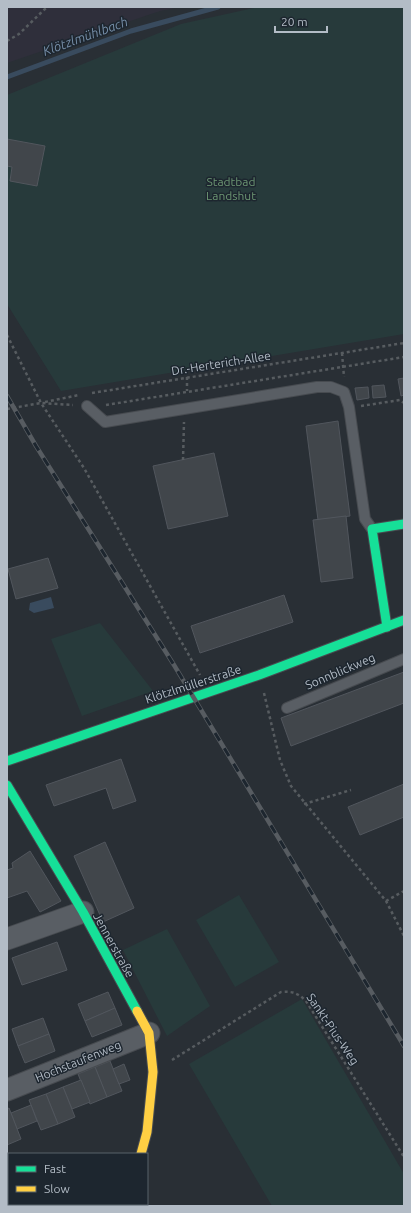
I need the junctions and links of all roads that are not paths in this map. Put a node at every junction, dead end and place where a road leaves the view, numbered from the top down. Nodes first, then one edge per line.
1 (87, 406) road end
2 (404, 524) edge
3 (372, 529) junction
4 (404, 620) edge
5 (387, 627) junction
6 (404, 659) edge
7 (287, 708) dead end
8 (7, 761) edge
9 (7, 784) edge
10 (82, 912) junction
11 (7, 939) edge
12 (149, 1033) junction
13 (7, 1090) edge
14 (141, 1153) edge

1 - 3 lane
2 - 3 street
3 - 5 street
4 - 5 street, Klötzlmüllerstraße
5 - 8 street, Klötzlmüllerstraße
6 - 7 lane, Sonnblickweg
9 - 10 street, Jennerstraße
10 - 11 street
10 - 12 street, Jennerstraße
12 - 13 street, Hochstaufenweg
12 - 14 street, Jennerstraße

